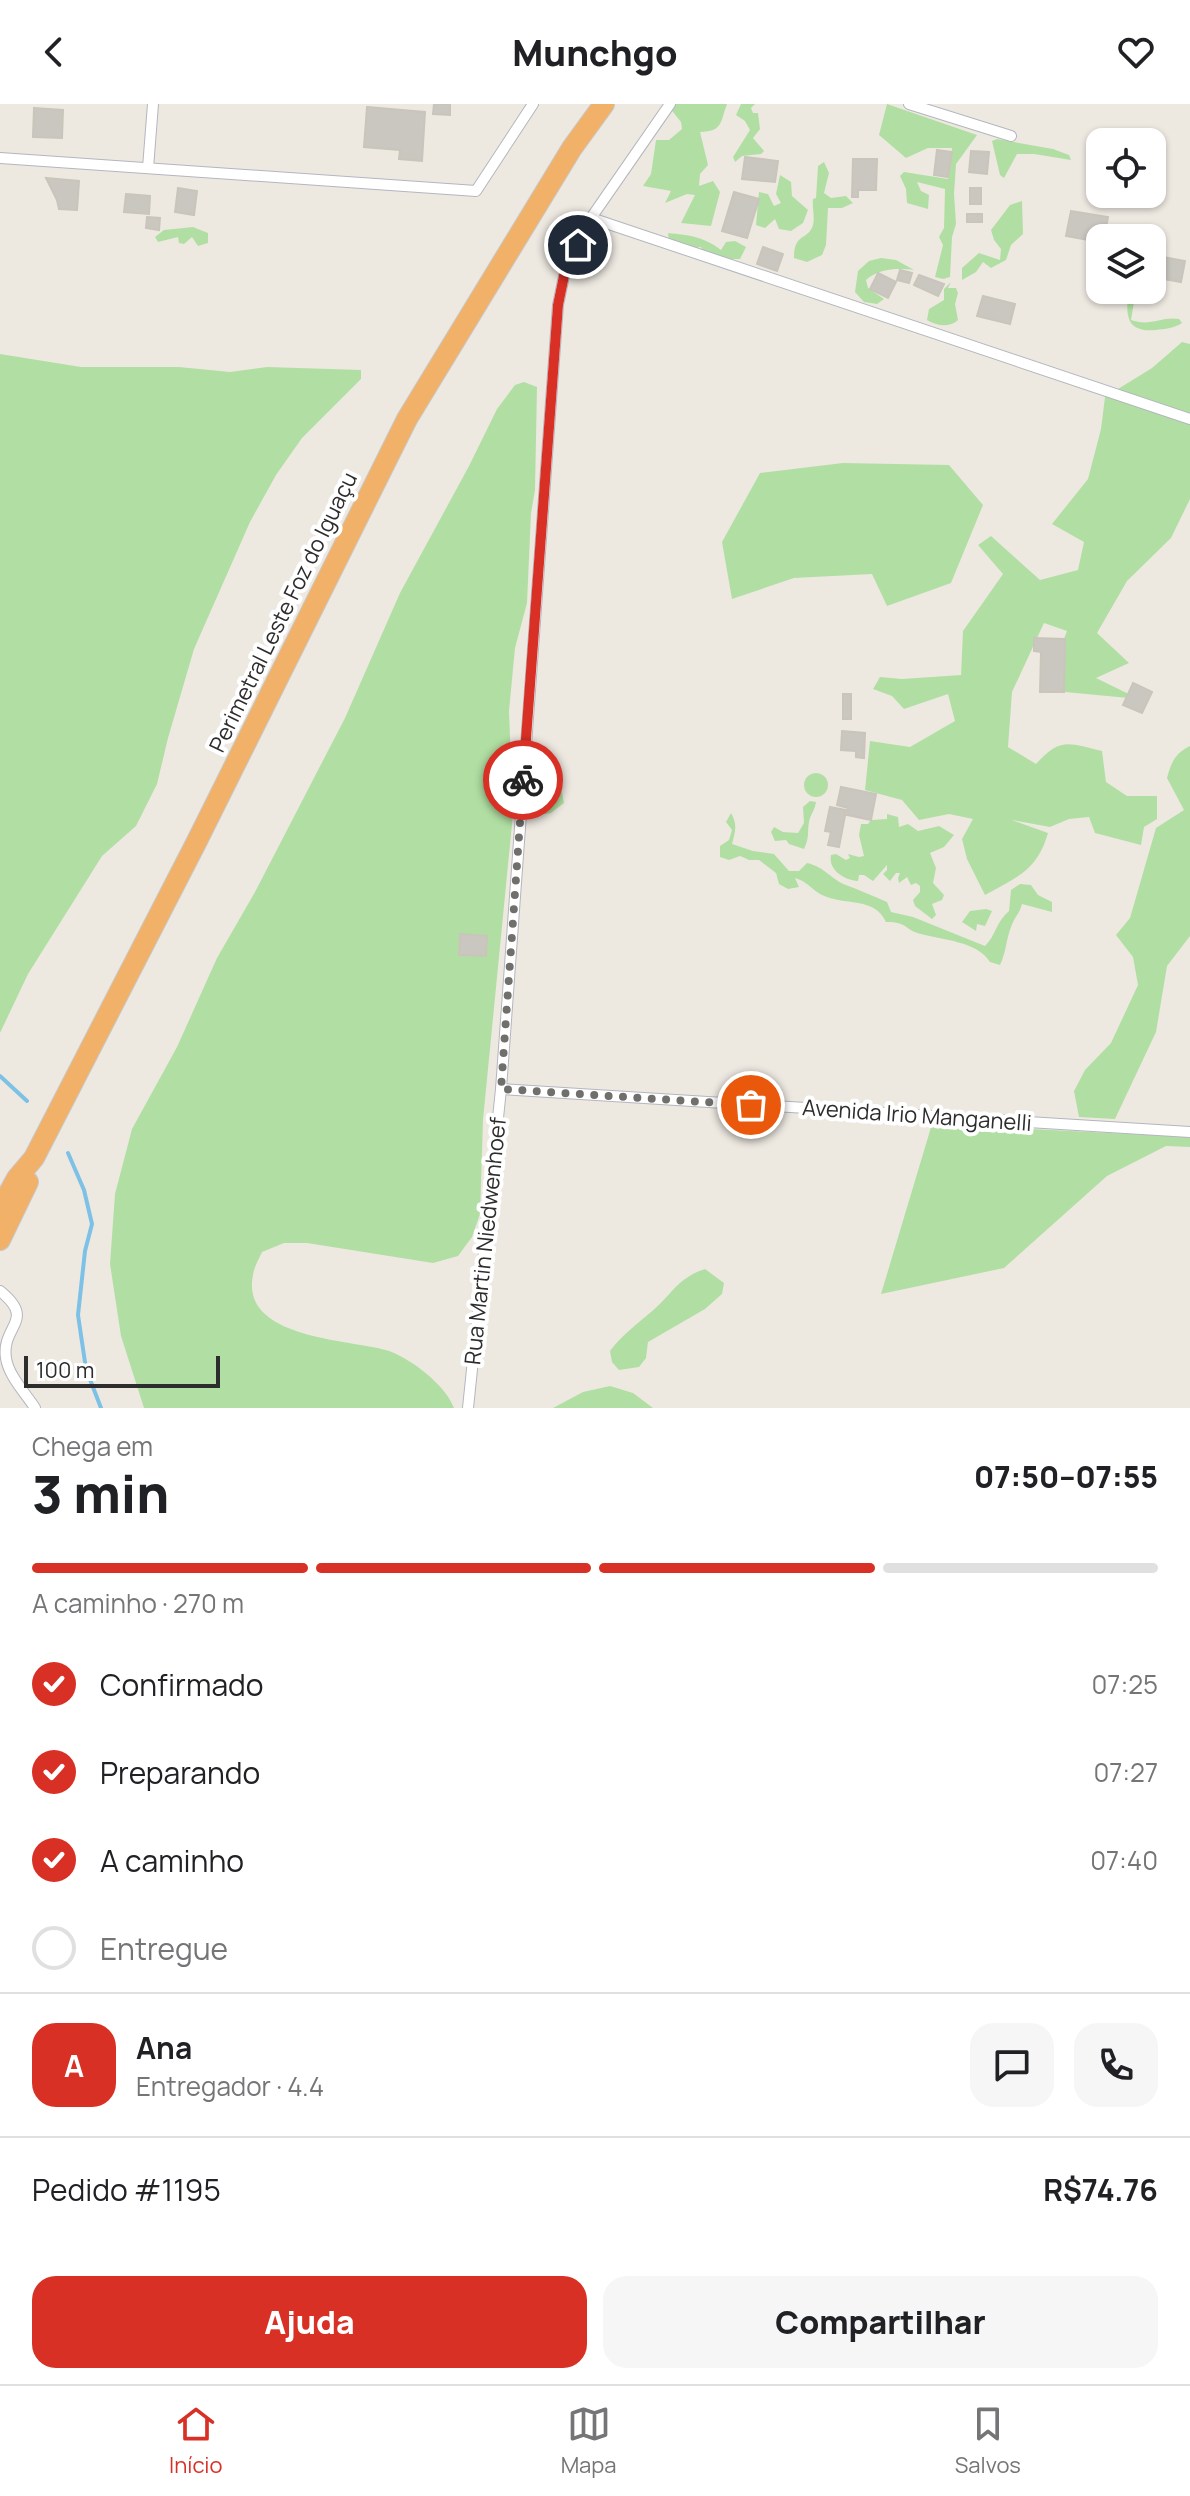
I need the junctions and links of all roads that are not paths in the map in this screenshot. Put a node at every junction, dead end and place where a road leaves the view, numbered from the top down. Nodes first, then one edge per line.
1 (153, 104) edge
2 (533, 104) edge
3 (604, 104) edge
4 (670, 104) edge
5 (909, 104) edge
6 (1011, 136) dead end
7 (0, 158) edge
8 (148, 168) junction
9 (591, 218) junction
10 (1190, 419) edge
11 (501, 1089) junction
12 (1190, 1132) edge
13 (34, 1158) junction
14 (0, 1209) edge
15 (0, 1240) edge
16 (0, 1291) edge
17 (35, 1408) edge
18 (468, 1408) edge

1 - 8 street
2 - 8 street
3 - 13 highway, Perimetral Leste Foz do Iguaçu
4 - 9 street, Rua Martin Niedwenhoef
5 - 6 street
7 - 8 street
9 - 10 street
9 - 11 street, Rua Martin Niedwenhoef
11 - 12 street, Avenida Irio Manganelli
11 - 18 street, Rua Martin Niedwenhoef
13 - 14 highway, Perimetral Leste Foz do Iguaçu
13 - 15 highway, Perimetral Leste Foz do Iguaçu
16 - 17 street

